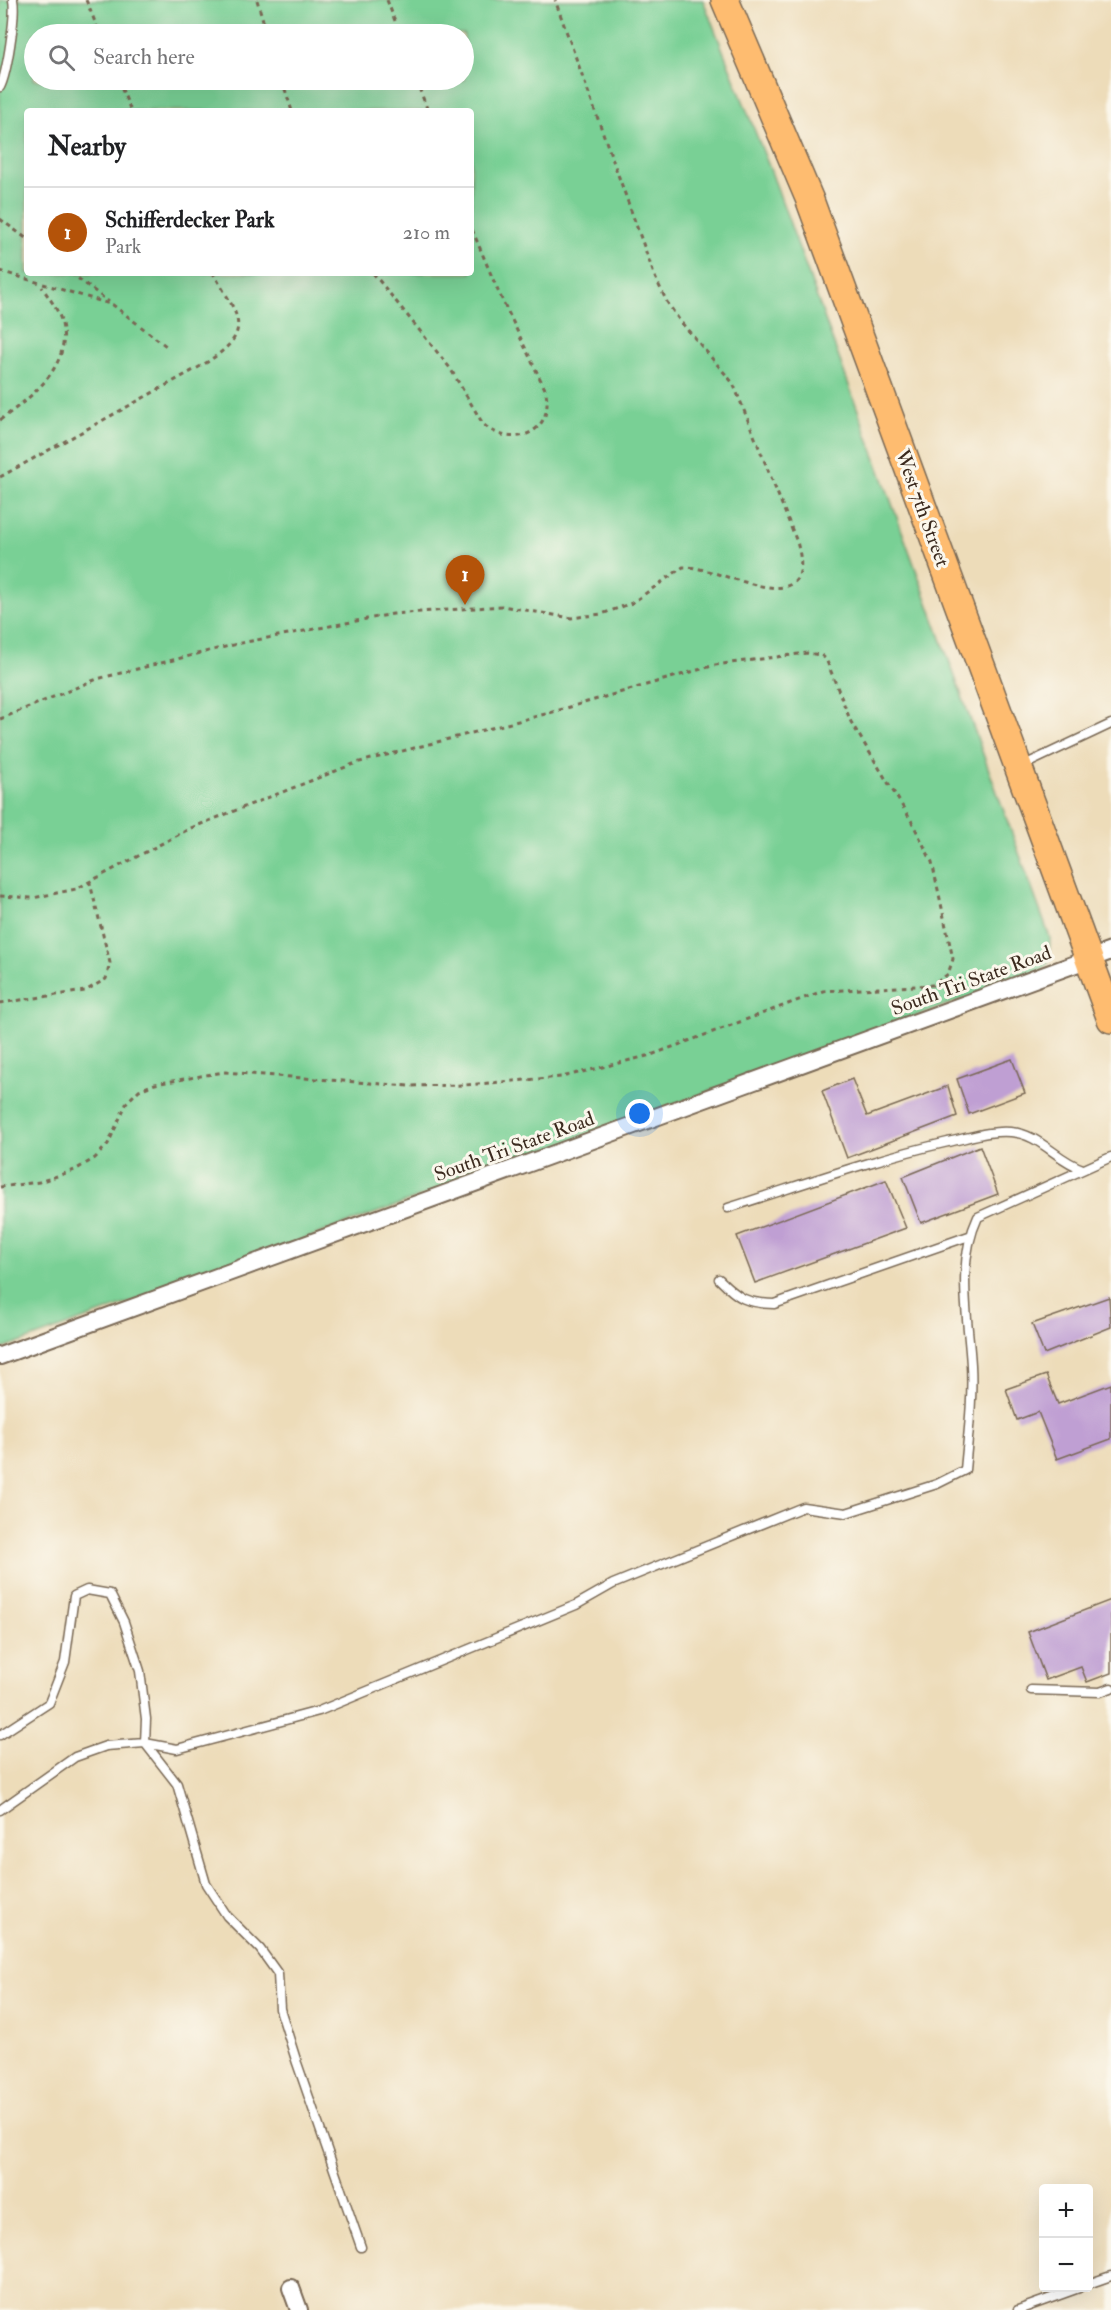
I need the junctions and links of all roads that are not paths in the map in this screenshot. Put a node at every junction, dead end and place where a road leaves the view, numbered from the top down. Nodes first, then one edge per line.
1 (13, 0) edge
2 (725, 0) edge
3 (0, 87) edge
4 (1111, 724) edge
5 (1018, 767) junction
6 (1100, 955) edge
7 (1111, 1019) edge
8 (1111, 1157) edge
9 (1083, 1169) junction
10 (728, 1208) dead end
11 (969, 1236) junction
12 (719, 1279) dead end
13 (0, 1356) edge
14 (1111, 1688) edge
15 (1031, 1690) dead end
16 (0, 1735) edge
17 (145, 1743) junction
18 (0, 1810) edge
19 (361, 2247) dead end
20 (1111, 2276) edge
21 (1093, 2283) edge
22 (291, 2288) dead end
23 (1068, 2292) edge
24 (299, 2310) edge
25 (1018, 2310) edge

1 - 3 lane
2 - 5 main road, West 7th Street
4 - 5 lane
5 - 6 main road, West 7th Street
6 - 7 main road, West 7th Street
6 - 13 street, South Tri State Road
8 - 9 lane
9 - 10 lane
9 - 11 lane
11 - 12 lane
11 - 17 lane
14 - 15 lane
16 - 17 lane
17 - 18 lane
17 - 19 lane
20 - 21 lane
22 - 24 street
23 - 25 lane

